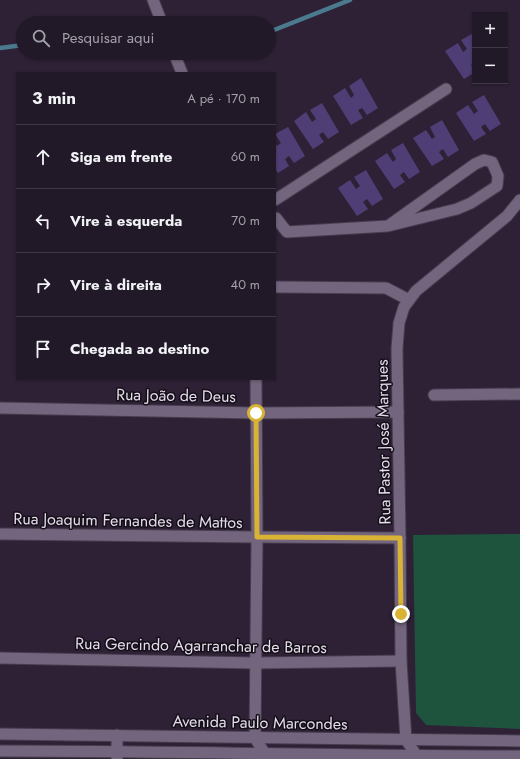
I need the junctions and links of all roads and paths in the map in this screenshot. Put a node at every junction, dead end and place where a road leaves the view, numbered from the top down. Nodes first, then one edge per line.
1 (153, 0) edge
2 (159, 16) edge
3 (446, 89) dead end
4 (276, 199) edge
5 (520, 200) edge
6 (276, 218) edge
7 (388, 226) junction
8 (276, 287) edge
9 (409, 300) junction
10 (256, 380) edge
11 (434, 394) dead end
12 (520, 394) edge
13 (0, 408) edge
14 (398, 412) junction
15 (256, 413) junction
16 (0, 534) edge
17 (257, 537) junction
18 (400, 538) junction
19 (0, 658) edge
20 (401, 661) junction
21 (255, 663) junction
22 (0, 734) edge
23 (116, 735) junction
24 (255, 738) junction
25 (406, 740) junction
26 (520, 741) edge
27 (0, 751) edge
28 (117, 755) edge
29 (265, 756) edge
30 (520, 756) edge
31 (417, 758) edge

1 - 2 street
3 - 4 street
5 - 9 street, Rua Pastor José Marques
6 - 7 street
7 - 7 street
8 - 9 street
9 - 14 street, Rua Pastor José Marques
10 - 15 street
11 - 12 street
13 - 15 street, Rua João de Deus
14 - 15 street, Rua João de Deus
14 - 18 street, Rua Pastor José Marques
15 - 17 street
16 - 17 street, Rua Joaquim Fernandes de Mattos
17 - 18 street, Rua Joaquim Fernandes de Mattos
17 - 21 street
18 - 20 street, Rua Pastor José Marques
19 - 21 street, Rua Gercindo Agarranchar de Barros
20 - 21 street, Rua Gercindo Agarranchar de Barros
20 - 25 street, Rua Pastor José Marques
21 - 24 street
22 - 23 street, Avenida Paulo Marcondes
23 - 24 street, Avenida Paulo Marcondes
23 - 28 street
24 - 25 street, Avenida Paulo Marcondes
24 - 29 street
25 - 26 street, Avenida Paulo Marcondes
25 - 31 street
27 - 28 street, Avenida Paulo Marcondes
28 - 29 street, Avenida Paulo Marcondes
29 - 31 street, Avenida Paulo Marcondes
30 - 31 street, Avenida Paulo Marcondes

